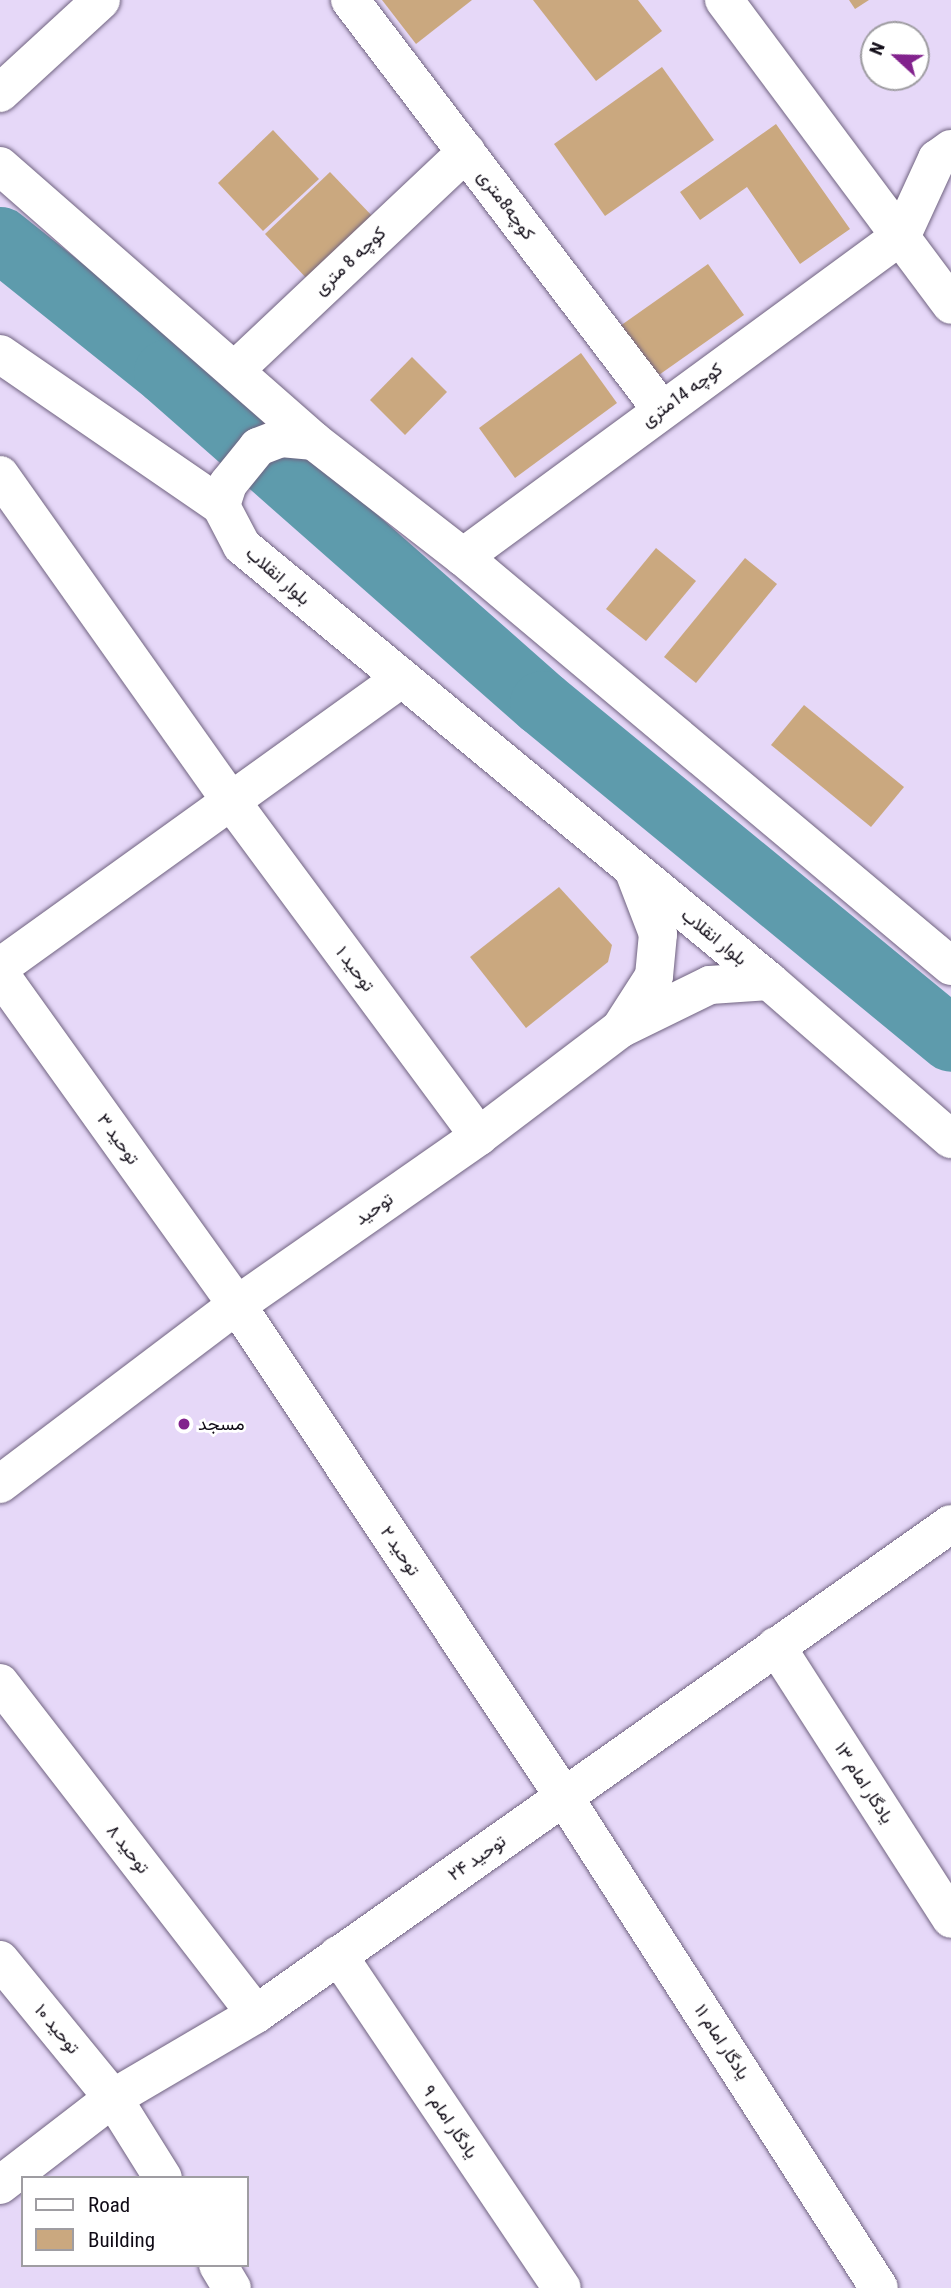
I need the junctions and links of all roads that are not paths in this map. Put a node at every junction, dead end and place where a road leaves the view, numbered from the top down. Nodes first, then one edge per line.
1 (101, 0) edge
2 (350, 0) edge
3 (724, 0) edge
4 (0, 93) edge
5 (951, 149) edge
6 (466, 152) junction
7 (0, 166) edge
8 (902, 235) junction
9 (951, 306) edge
10 (0, 354) edge
11 (235, 370) junction
12 (661, 410) junction
13 (298, 439) junction
14 (0, 475) edge
15 (224, 495) junction
16 (463, 557) junction
17 (400, 680) junction
18 (231, 801) junction
19 (634, 871) junction
20 (951, 966) edge
21 (0, 967) edge
22 (0, 974) edge
23 (769, 982) junction
24 (620, 1029) junction
25 (479, 1136) junction
26 (951, 1139) edge
27 (237, 1305) junction
28 (0, 1483) edge
29 (951, 1524) edge
30 (776, 1647) junction
31 (0, 1684) edge
32 (564, 1797) junction
33 (951, 1919) edge
34 (338, 1955) junction
35 (0, 1960) edge
36 (256, 2014) junction
37 (113, 2098) junction
38 (162, 2176) edge
39 (0, 2185) edge
40 (219, 2267) edge
41 (232, 2288) edge
42 (562, 2288) edge
43 (879, 2288) edge

1 - 4 street
2 - 6 street, کوچه8متری
3 - 8 street
5 - 8 street
6 - 11 street, کوچه 8 متری
6 - 12 street, کوچه8متری
7 - 11 street
8 - 9 street
8 - 12 street, کوچه 14متری
10 - 15 street
11 - 13 street
12 - 16 street, کوچه 14متری
13 - 15 street
13 - 16 street
14 - 18 street, توحید ۱
15 - 17 street, بلوار انقلاب
16 - 20 street
17 - 18 street
17 - 19 street, بلوار انقلاب
18 - 21 street
18 - 25 street, توحید ۱
19 - 23 street, بلوار انقلاب
19 - 24 street
22 - 27 street, توحید ۳
23 - 24 street, توحید
23 - 26 street, بلوار انقلاب
24 - 25 street, توحید
25 - 27 street, توحید
27 - 28 street, توحید
27 - 32 street, توحید ۲
29 - 30 street, توحید ۲۴
30 - 32 street, توحید ۲۴
30 - 33 street, یادگار امام ۱۳
31 - 36 street, توحید ۸
32 - 34 street, توحید ۲۴
32 - 43 street, یادگار امام ۱۱
34 - 36 street, توحید ۲۴
34 - 42 street, یادگار امام ۹
35 - 37 street, توحید ۱۰
36 - 37 street, توحید ۲۴
37 - 38 street, توحید ۱۰
37 - 39 street, توحید ۲۴
40 - 41 street

